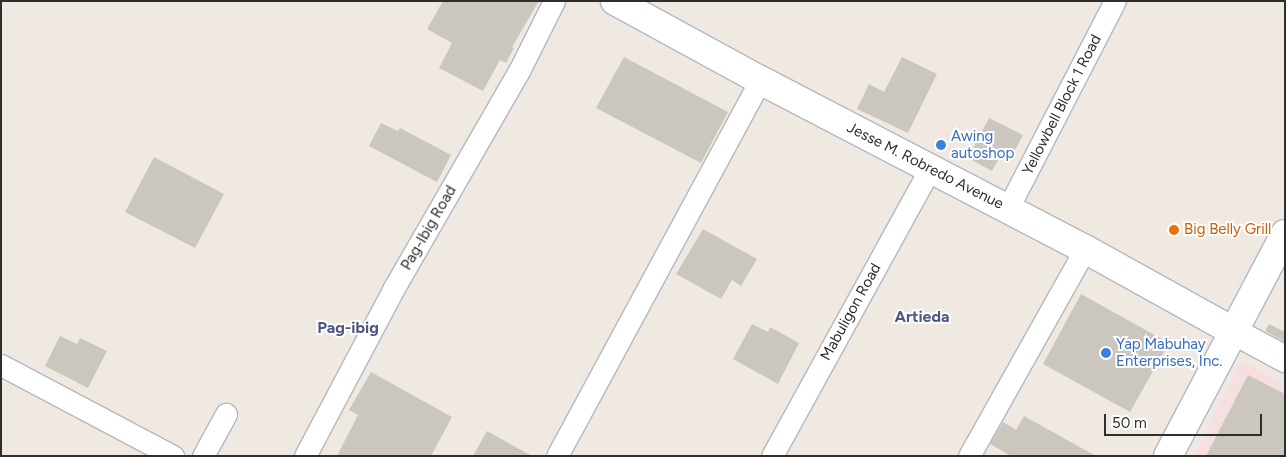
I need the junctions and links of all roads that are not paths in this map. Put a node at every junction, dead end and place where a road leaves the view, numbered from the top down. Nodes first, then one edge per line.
1 (554, 1) edge
2 (615, 1) edge
3 (1115, 1) edge
4 (760, 80) junction
5 (930, 169) junction
6 (1008, 208) junction
7 (1285, 234) edge
8 (1085, 249) junction
9 (1235, 332) junction
10 (1285, 359) edge
11 (1, 364) edge
12 (226, 414) dead end
13 (173, 456) edge
14 (203, 456) edge
15 (305, 456) edge
16 (557, 456) edge
17 (772, 456) edge
18 (970, 456) edge
19 (1168, 456) edge

1 - 15 street, Pag-Ibig Road
2 - 4 main road, Jesse M. Robredo Avenue
3 - 6 street, Yellowbell Block 1 Road
4 - 5 main road, Jesse M. Robredo Avenue
4 - 16 street
5 - 6 main road, Jesse M. Robredo Avenue
5 - 17 street, Mabuligon Road
6 - 8 main road, Jesse M. Robredo Avenue
7 - 9 main road
8 - 9 main road, Jesse M. Robredo Avenue
8 - 18 street
9 - 10 street
9 - 19 main road
11 - 13 street
12 - 14 street

